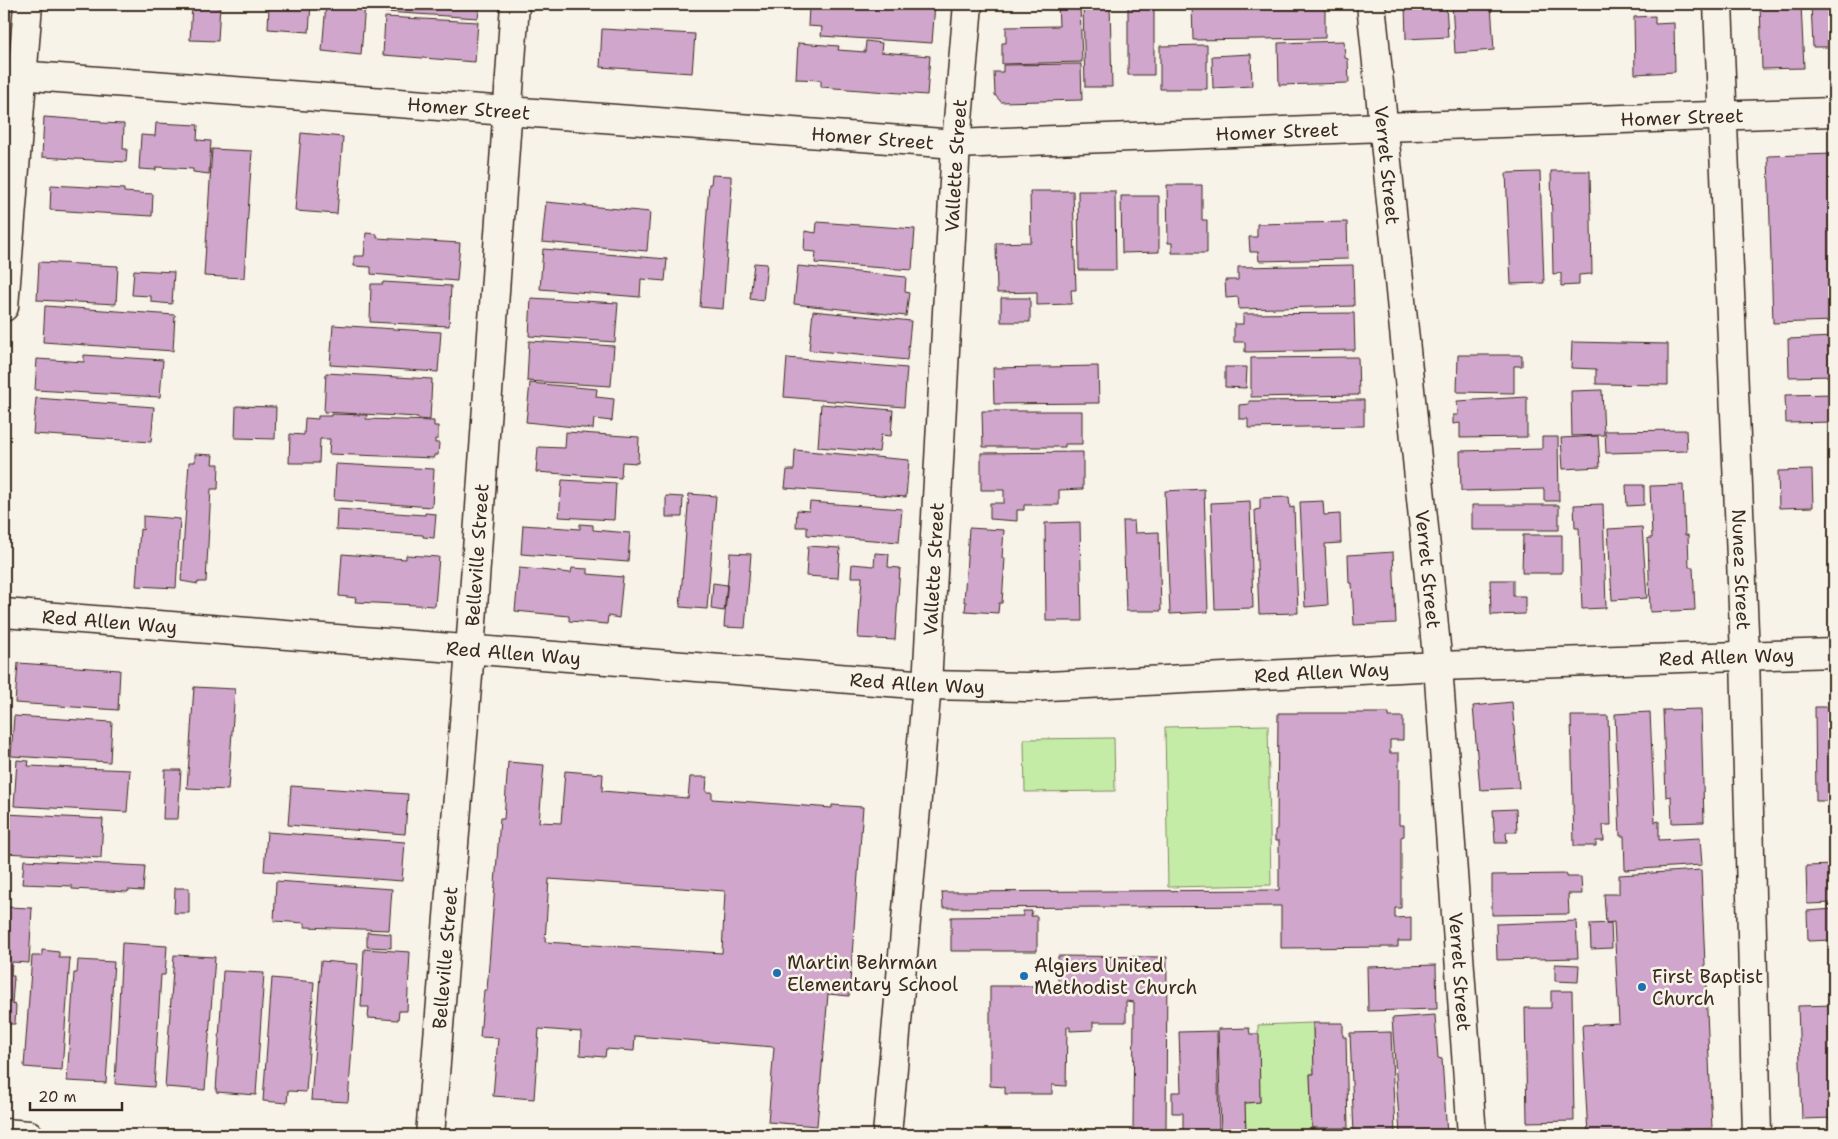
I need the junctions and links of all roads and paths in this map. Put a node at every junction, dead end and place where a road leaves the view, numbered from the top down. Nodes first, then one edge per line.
1 (28, 4) edge
2 (515, 4) edge
3 (968, 4) edge
4 (1371, 4) edge
5 (1718, 4) edge
6 (13, 75) edge
7 (508, 111) junction
8 (1834, 112) edge
9 (1723, 117) junction
10 (1383, 127) junction
11 (956, 144) junction
12 (4, 307) edge
13 (4, 614) edge
14 (470, 651) junction
15 (1834, 653) edge
16 (1745, 655) junction
17 (1438, 666) junction
18 (927, 685) junction
19 (4, 1133) edge
20 (29, 1135) edge
21 (430, 1135) edge
22 (887, 1135) edge
23 (1472, 1135) edge
24 (1757, 1135) edge

1 - 6 street
2 - 7 street, Belleville Street
3 - 11 street, Vallette Street
4 - 10 street, Verret Street
5 - 9 street, Nunez Street
6 - 7 street, Homer Street
6 - 12 street
7 - 11 street, Homer Street
7 - 14 street, Belleville Street
8 - 9 street, Homer Street
9 - 10 street, Homer Street
9 - 16 street, Nunez Street
10 - 11 street, Homer Street
10 - 17 street, Verret Street
11 - 18 street, Vallette Street
13 - 14 street, Red Allen Way
14 - 18 street, Red Allen Way
14 - 21 street, Belleville Street
15 - 16 street, Red Allen Way
16 - 17 street, Red Allen Way
16 - 24 street, Nunez Street
17 - 18 street, Red Allen Way
17 - 23 street, Verret Street
18 - 22 street, Vallette Street
19 - 20 street

